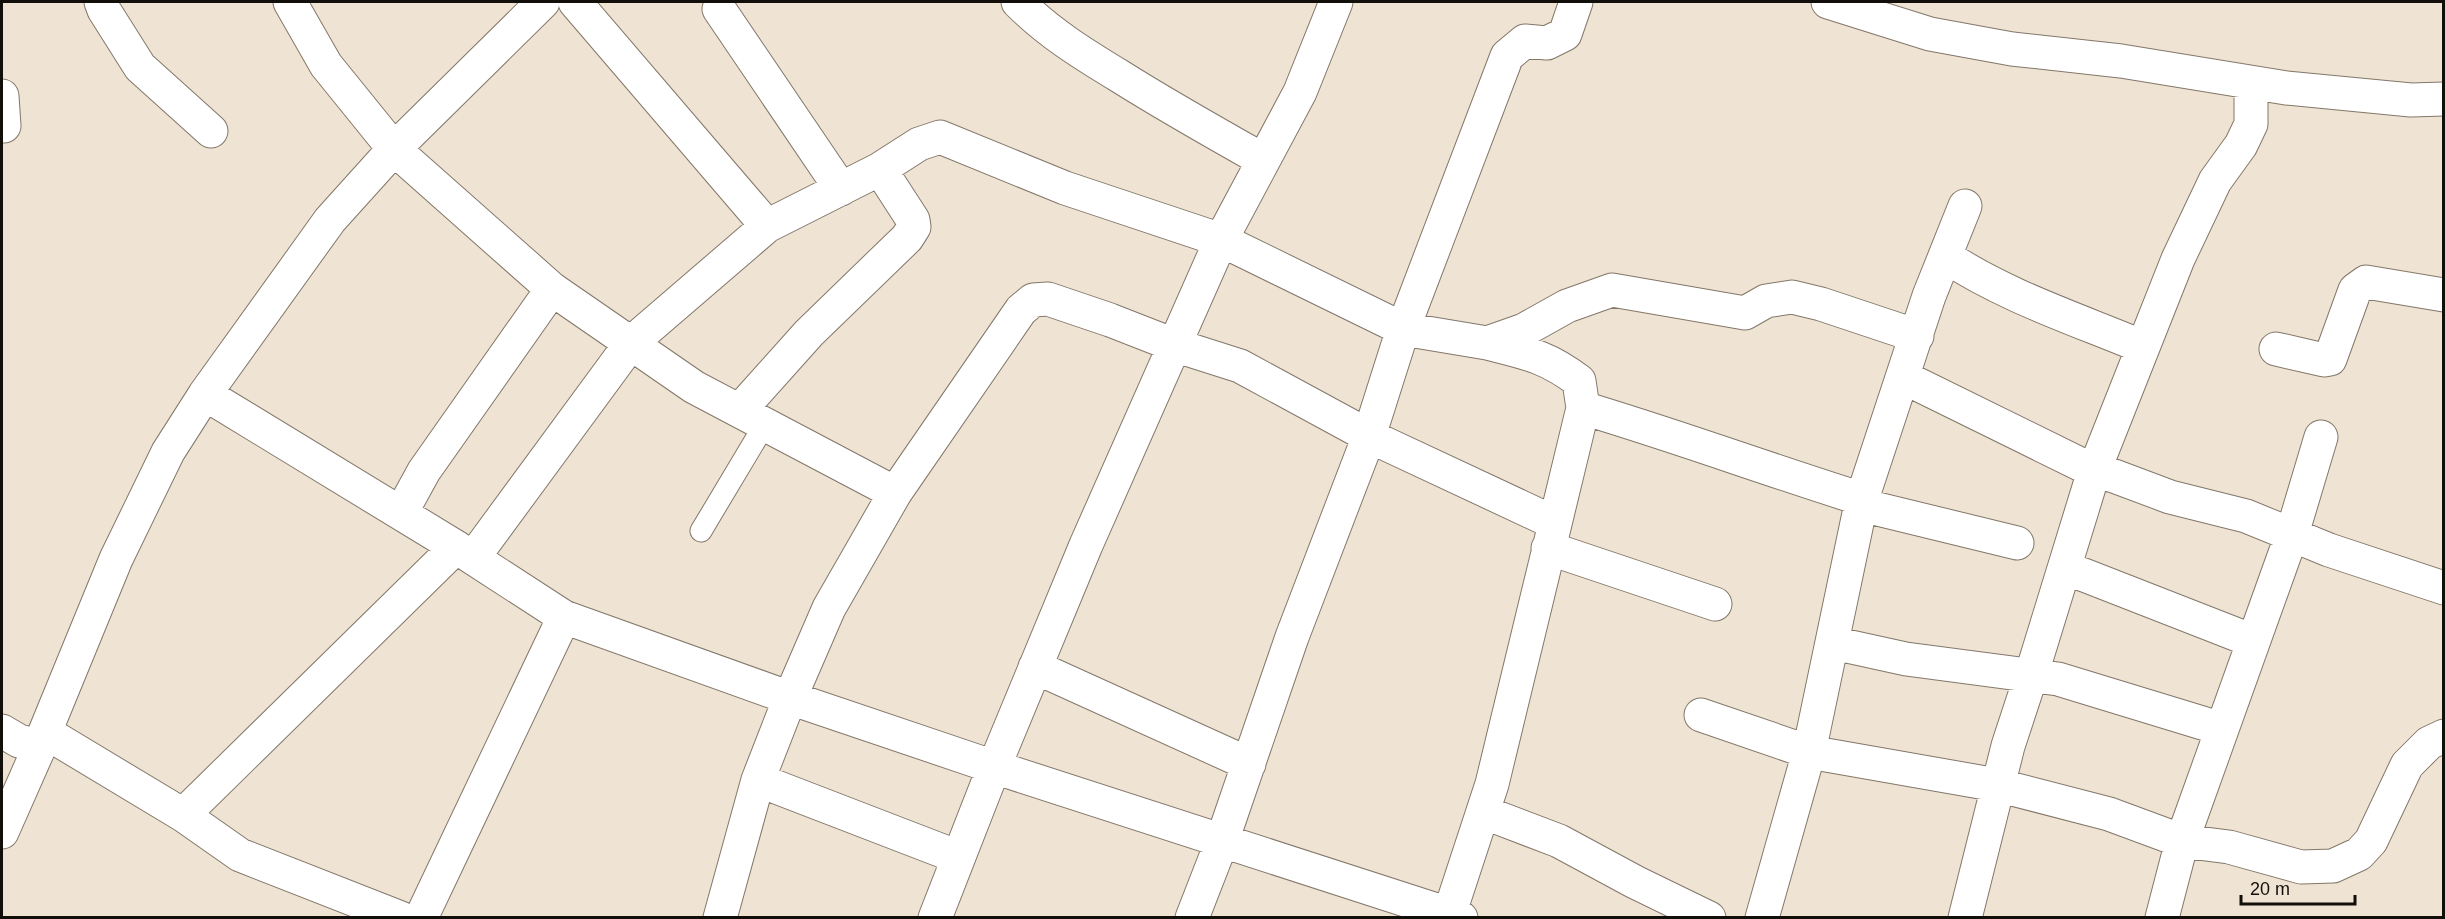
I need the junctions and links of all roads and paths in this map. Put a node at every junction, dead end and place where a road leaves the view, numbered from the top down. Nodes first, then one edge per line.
1 (101, 2) edge
2 (290, 2) edge
3 (543, 2) edge
4 (575, 2) edge
5 (1018, 2) edge
6 (1336, 2) edge
7 (1576, 2) edge
8 (1828, 2) edge
9 (719, 9) dead end
10 (2252, 83) junction
11 (2444, 99) edge
12 (211, 131) dead end
13 (394, 149) junction
14 (1263, 160) junction
15 (880, 169) junction
16 (841, 189) junction
17 (1965, 206) dead end
18 (767, 226) junction
19 (1221, 240) junction
20 (1945, 256) junction
21 (552, 289) junction
22 (2444, 296) edge
23 (1403, 329) junction
24 (1917, 336) junction
25 (631, 343) junction
26 (1487, 343) junction
27 (1174, 345) junction
28 (2143, 347) junction
29 (2276, 349) dead end
30 (1903, 377) junction
31 (205, 394) junction
32 (1583, 408) junction
33 (753, 417) junction
34 (1368, 436) junction
35 (2321, 437) dead end
36 (2094, 471) junction
37 (895, 493) junction
38 (1861, 502) junction
39 (401, 513) junction
40 (702, 531) dead end
41 (2292, 534) junction
42 (1552, 536) junction
43 (2017, 543) dead end
44 (464, 552) junction
45 (2064, 569) junction
46 (2444, 588) edge
47 (1714, 604) dead end
48 (564, 617) junction
49 (2253, 640) junction
50 (1833, 643) junction
51 (1035, 667) junction
52 (2031, 676) junction
53 (790, 698) junction
54 (1701, 715) dead end
55 (2222, 729) junction
56 (2, 731) edge
57 (2444, 736) edge
58 (42, 739) junction
59 (1809, 752) junction
60 (1249, 764) junction
61 (994, 767) junction
62 (758, 780) junction
63 (1997, 786) junction
64 (1483, 812) junction
65 (183, 815) junction
66 (2, 832) edge
67 (2182, 841) junction
68 (1222, 842) junction
69 (958, 857) junction
70 (1453, 916) edge
71 (401, 918) edge
72 (421, 918) edge
73 (720, 918) edge
74 (935, 918) edge
75 (1192, 918) edge
76 (1709, 918) edge
77 (1762, 918) edge
78 (1965, 918) edge
79 (2162, 918) edge

1 - 12 street
2 - 13 street
3 - 13 street
4 - 18 street
5 - 14 street
6 - 14 street
7 - 23 street
8 - 10 street
9 - 16 street
10 - 11 street
10 - 28 street
13 - 21 street
13 - 31 street
14 - 19 street
15 - 16 street
15 - 19 street
15 - 33 street
16 - 18 street
17 - 20 street
18 - 25 street
19 - 23 street
19 - 27 street
20 - 24 street
20 - 28 street
21 - 25 street
21 - 39 street
22 - 29 street
23 - 26 street
23 - 34 street
24 - 26 street
24 - 30 street
25 - 33 street
25 - 44 street
26 - 32 street
27 - 34 street
27 - 37 street
27 - 51 street
28 - 36 street
30 - 36 street
30 - 38 street
31 - 39 street
31 - 58 street
32 - 38 street
32 - 42 street
33 - 37 street
33 - 40 lane
34 - 42 street
34 - 60 street
35 - 41 street
36 - 41 street
36 - 45 street
37 - 53 street
38 - 43 street
38 - 50 street
39 - 44 street
41 - 46 street
41 - 49 street
42 - 47 street
42 - 64 street
44 - 48 street
44 - 65 street
45 - 49 street
45 - 52 street
48 - 53 street
48 - 72 street
49 - 55 street
50 - 52 street
50 - 59 street
51 - 60 street
51 - 61 street
52 - 55 street
52 - 63 street
53 - 61 street
53 - 62 street
54 - 59 street
55 - 67 street
56 - 58 street
57 - 67 street
58 - 65 street
58 - 66 street
59 - 63 street
59 - 77 street
60 - 68 street
61 - 68 street
61 - 69 street
62 - 69 street
62 - 73 street
63 - 67 street
63 - 78 street
64 - 70 street
64 - 76 street
65 - 71 street
67 - 79 street
68 - 70 street
68 - 75 street
69 - 74 street

